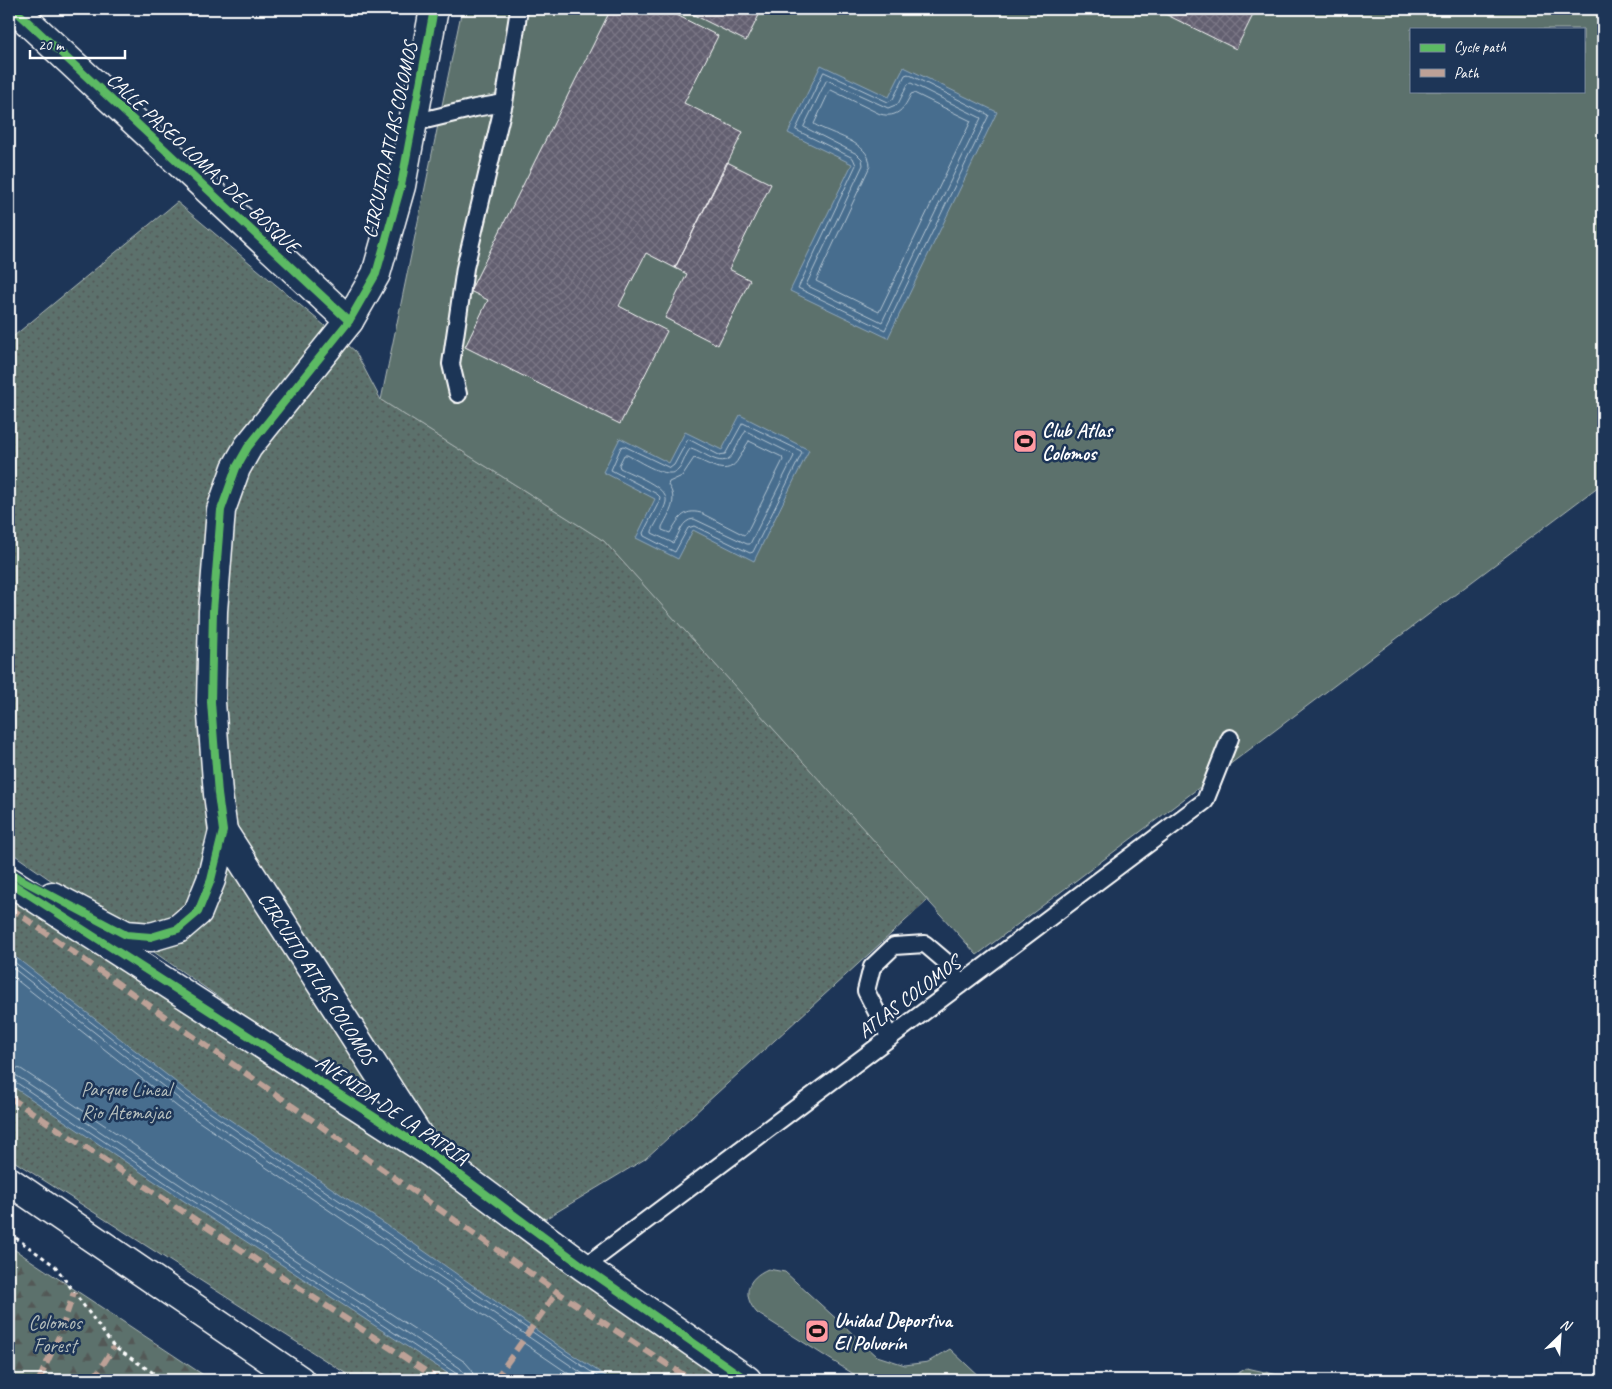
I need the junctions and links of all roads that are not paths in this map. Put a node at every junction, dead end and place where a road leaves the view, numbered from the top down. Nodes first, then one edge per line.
1 (14, 9) edge
2 (434, 9) edge
3 (519, 9) edge
4 (504, 104) junction
5 (413, 123) junction
6 (349, 321) junction
7 (458, 394) dead end
8 (1230, 738) dead end
9 (223, 831) junction
10 (9, 874) edge
11 (9, 881) edge
12 (960, 985) junction
13 (890, 1038) junction
14 (429, 1152) junction
15 (9, 1181) edge
16 (584, 1267) junction
17 (300, 1380) edge
18 (747, 1380) edge

1 - 6 street, CALLE PASEO LOMAS DEL BOSQUE
2 - 5 street, CIRCUITO ATLAS COLOMOS
3 - 4 lane
4 - 5 lane
4 - 7 lane
5 - 6 street, CIRCUITO ATLAS COLOMOS
6 - 9 street, CIRCUITO ATLAS COLOMOS
8 - 12 lane, ATLAS COLOMOS
9 - 10 street, CIRCUITO ATLAS COLOMOS
9 - 14 street, CIRCUITO ATLAS COLOMOS
11 - 14 street, AVENIDA DE LA PATRIA
12 - 13 lane, ATLAS COLOMOS
12 - 13 lane
13 - 16 lane, ATLAS COLOMOS
14 - 16 street, AVENIDA DE LA PATRIA
15 - 17 street
16 - 18 street, AVENIDA DE LA PATRIA

